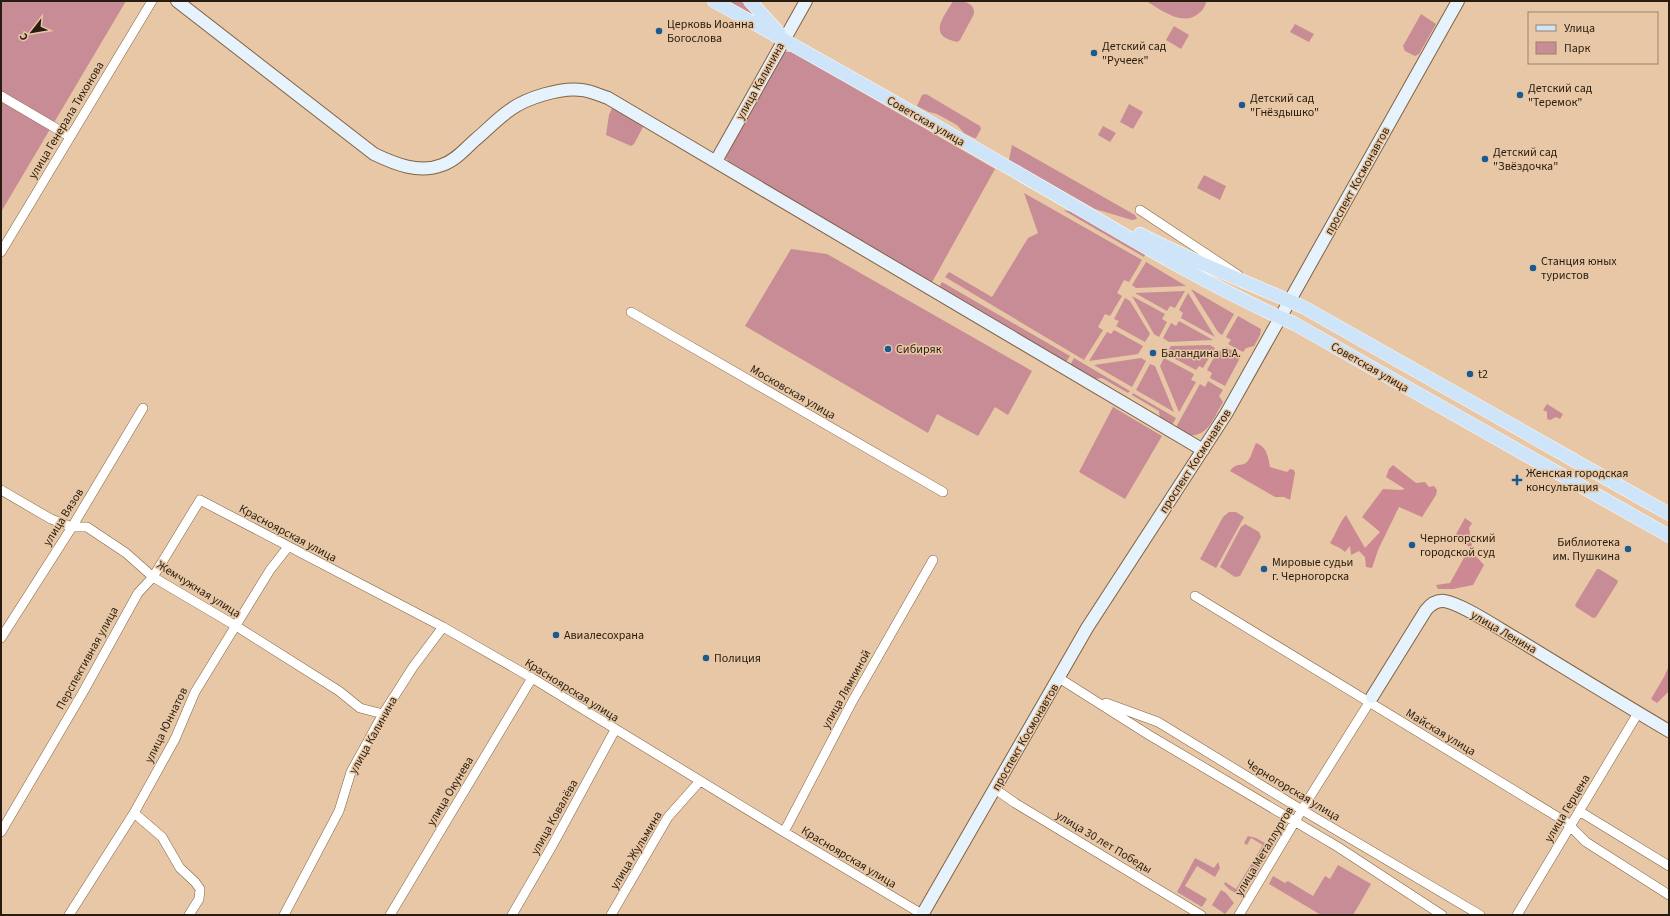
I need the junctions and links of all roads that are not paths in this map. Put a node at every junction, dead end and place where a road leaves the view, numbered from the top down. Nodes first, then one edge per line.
1 (152, 1) edge
2 (177, 1) edge
3 (714, 1) edge
4 (750, 1) edge
5 (806, 1) edge
6 (1458, 1) edge
7 (783, 40) junction
8 (1, 96) edge
9 (70, 136) junction
10 (716, 161) junction
11 (1069, 202) junction
12 (1140, 210) dead end
13 (1, 252) edge
14 (1253, 284) junction
15 (1289, 301) junction
16 (631, 312) dead end
17 (1280, 317) junction
18 (143, 408) dead end
19 (1203, 450) junction
20 (1, 490) edge
21 (943, 492) dead end
22 (200, 500) joint
23 (1669, 514) edge
24 (72, 526) junction
25 (1669, 536) edge
26 (288, 547) junction
27 (933, 560) dead end
28 (152, 576) junction
29 (1195, 596) dead end
30 (236, 626) junction
31 (443, 627) junction
32 (1, 638) edge
33 (532, 678) junction
34 (1058, 678) junction
35 (1089, 696) junction
36 (1370, 700) junction
37 (1638, 713) junction
38 (383, 714) junction
39 (615, 730) junction
40 (1669, 731) edge
41 (700, 781) junction
42 (995, 789) junction
43 (1302, 810) junction
44 (1579, 811) junction
45 (134, 813) junction
46 (1295, 822) junction
47 (1570, 826) junction
48 (1, 832) edge
49 (784, 832) junction
50 (1669, 866) edge
51 (1669, 895) edge
52 (286, 914) edge
53 (70, 915) edge
54 (189, 915) edge
55 (390, 915) edge
56 (512, 915) edge
57 (611, 915) edge
58 (922, 915) edge
59 (1201, 915) edge
60 (1239, 915) edge
61 (1442, 915) edge
62 (1480, 915) edge
63 (1517, 915) edge

1 - 9 street, улица Генерала Тихонова
2 - 10 main road
3 - 7 main road, Советская улица
4 - 7 main road, Советская улица
5 - 7 main road, улица Калинина
6 - 15 main road, проспект Космонавтов
7 - 10 main road, улица Калинина
7 - 11 main road, Советская улица
8 - 9 street
9 - 13 street, улица Генерала Тихонова
10 - 19 main road
11 - 14 main road, Советская улица
11 - 17 main road, Советская улица
12 - 14 street
14 - 15 main road, Советская улица
15 - 17 main road, проспект Космонавтов
15 - 23 main road, Советская улица
16 - 21 street, Московская улица
17 - 19 main road, проспект Космонавтов
17 - 25 main road, Советская улица
18 - 24 street, улица Вязов
19 - 34 main road, проспект Космонавтов
20 - 24 street, Жемчужная улица
22 - 26 street, Красноярская улица
22 - 28 street, Перспективная улица
24 - 28 street, Жемчужная улица
24 - 32 street, улица Вязов
26 - 30 street, улица Юннатов
26 - 31 street, Красноярская улица
27 - 49 street, улица Лямкиной
28 - 30 street, Жемчужная улица
28 - 48 street, Перспективная улица
29 - 36 street, Майская улица
30 - 38 street, Жемчужная улица
30 - 45 street, улица Юннатов
31 - 33 street, Красноярская улица
31 - 38 street, улица Калинина
33 - 39 street, Красноярская улица
33 - 55 street, улица Окунева
34 - 35 street, Черногорская улица
34 - 42 main road, проспект Космонавтов
35 - 43 street, Черногорская улица
35 - 46 street, Черногорская улица
36 - 37 main road, улица Ленина
36 - 43 street, улица Металлургов
36 - 47 street, Майская улица
37 - 40 main road, улица Ленина
37 - 44 street, улица Герцена
38 - 52 street, улица Калинина
39 - 41 street, Красноярская улица
39 - 56 street, улица Ковалёва
41 - 49 street, Красноярская улица
41 - 57 street, улица Жульмина
42 - 58 main road, проспект Космонавтов
42 - 59 street, улица 30 лет Победы
43 - 46 street, улица Металлургов
43 - 62 street, Черногорская улица
44 - 47 street, улица Герцена
44 - 50 street
45 - 53 street, улица Юннатов
45 - 54 street
46 - 60 street, улица Металлургов
46 - 61 street, Черногорская улица
47 - 51 street, Майская улица
47 - 63 street, улица Герцена
49 - 58 street, Красноярская улица

